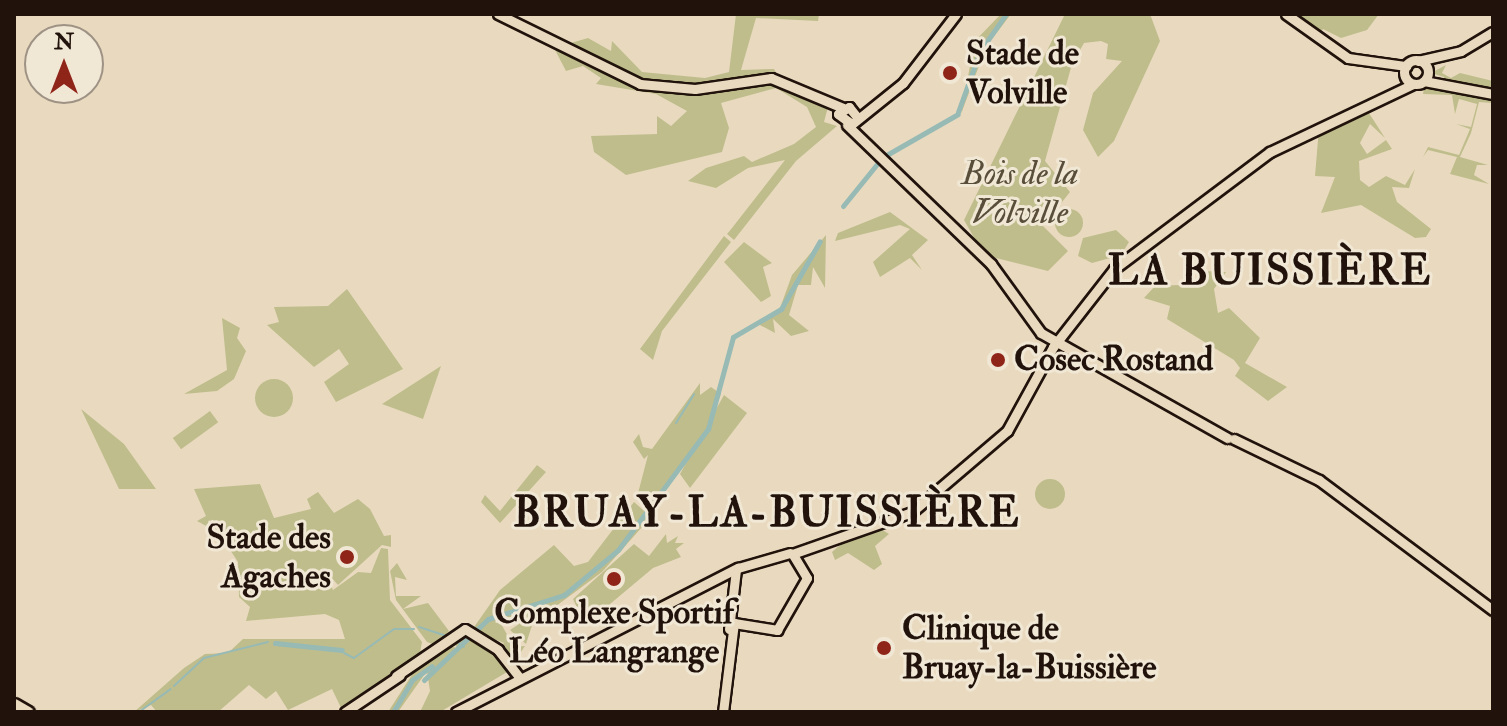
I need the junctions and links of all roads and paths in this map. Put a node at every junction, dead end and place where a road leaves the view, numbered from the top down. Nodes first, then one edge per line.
1 (498, 14) edge
2 (956, 14) edge
3 (1286, 14) edge
4 (1493, 32) edge
5 (1415, 72) junction
6 (1493, 92) edge
7 (849, 116) junction
8 (1303, 133) junction
9 (1283, 138) dead end
10 (1053, 341) junction
11 (792, 553) junction
12 (736, 569) junction
13 (1493, 610) edge
14 (731, 624) junction
15 (476, 635) junction
16 (396, 676) junction
17 (518, 676) junction
18 (14, 704) edge
19 (28, 712) edge
20 (345, 712) edge
21 (456, 712) edge
22 (723, 712) edge

1 - 7 main road
2 - 7 main road
3 - 5 main road
4 - 5 main road
5 - 6 main road
5 - 8 main road
7 - 10 main road
8 - 9 main road
8 - 10 main road
10 - 11 main road
10 - 13 main road
11 - 12 main road
11 - 14 main road
12 - 14 main road
12 - 17 main road
14 - 22 main road
15 - 16 main road
15 - 16 main road
15 - 17 main road
16 - 20 main road
17 - 21 main road
18 - 19 highway

